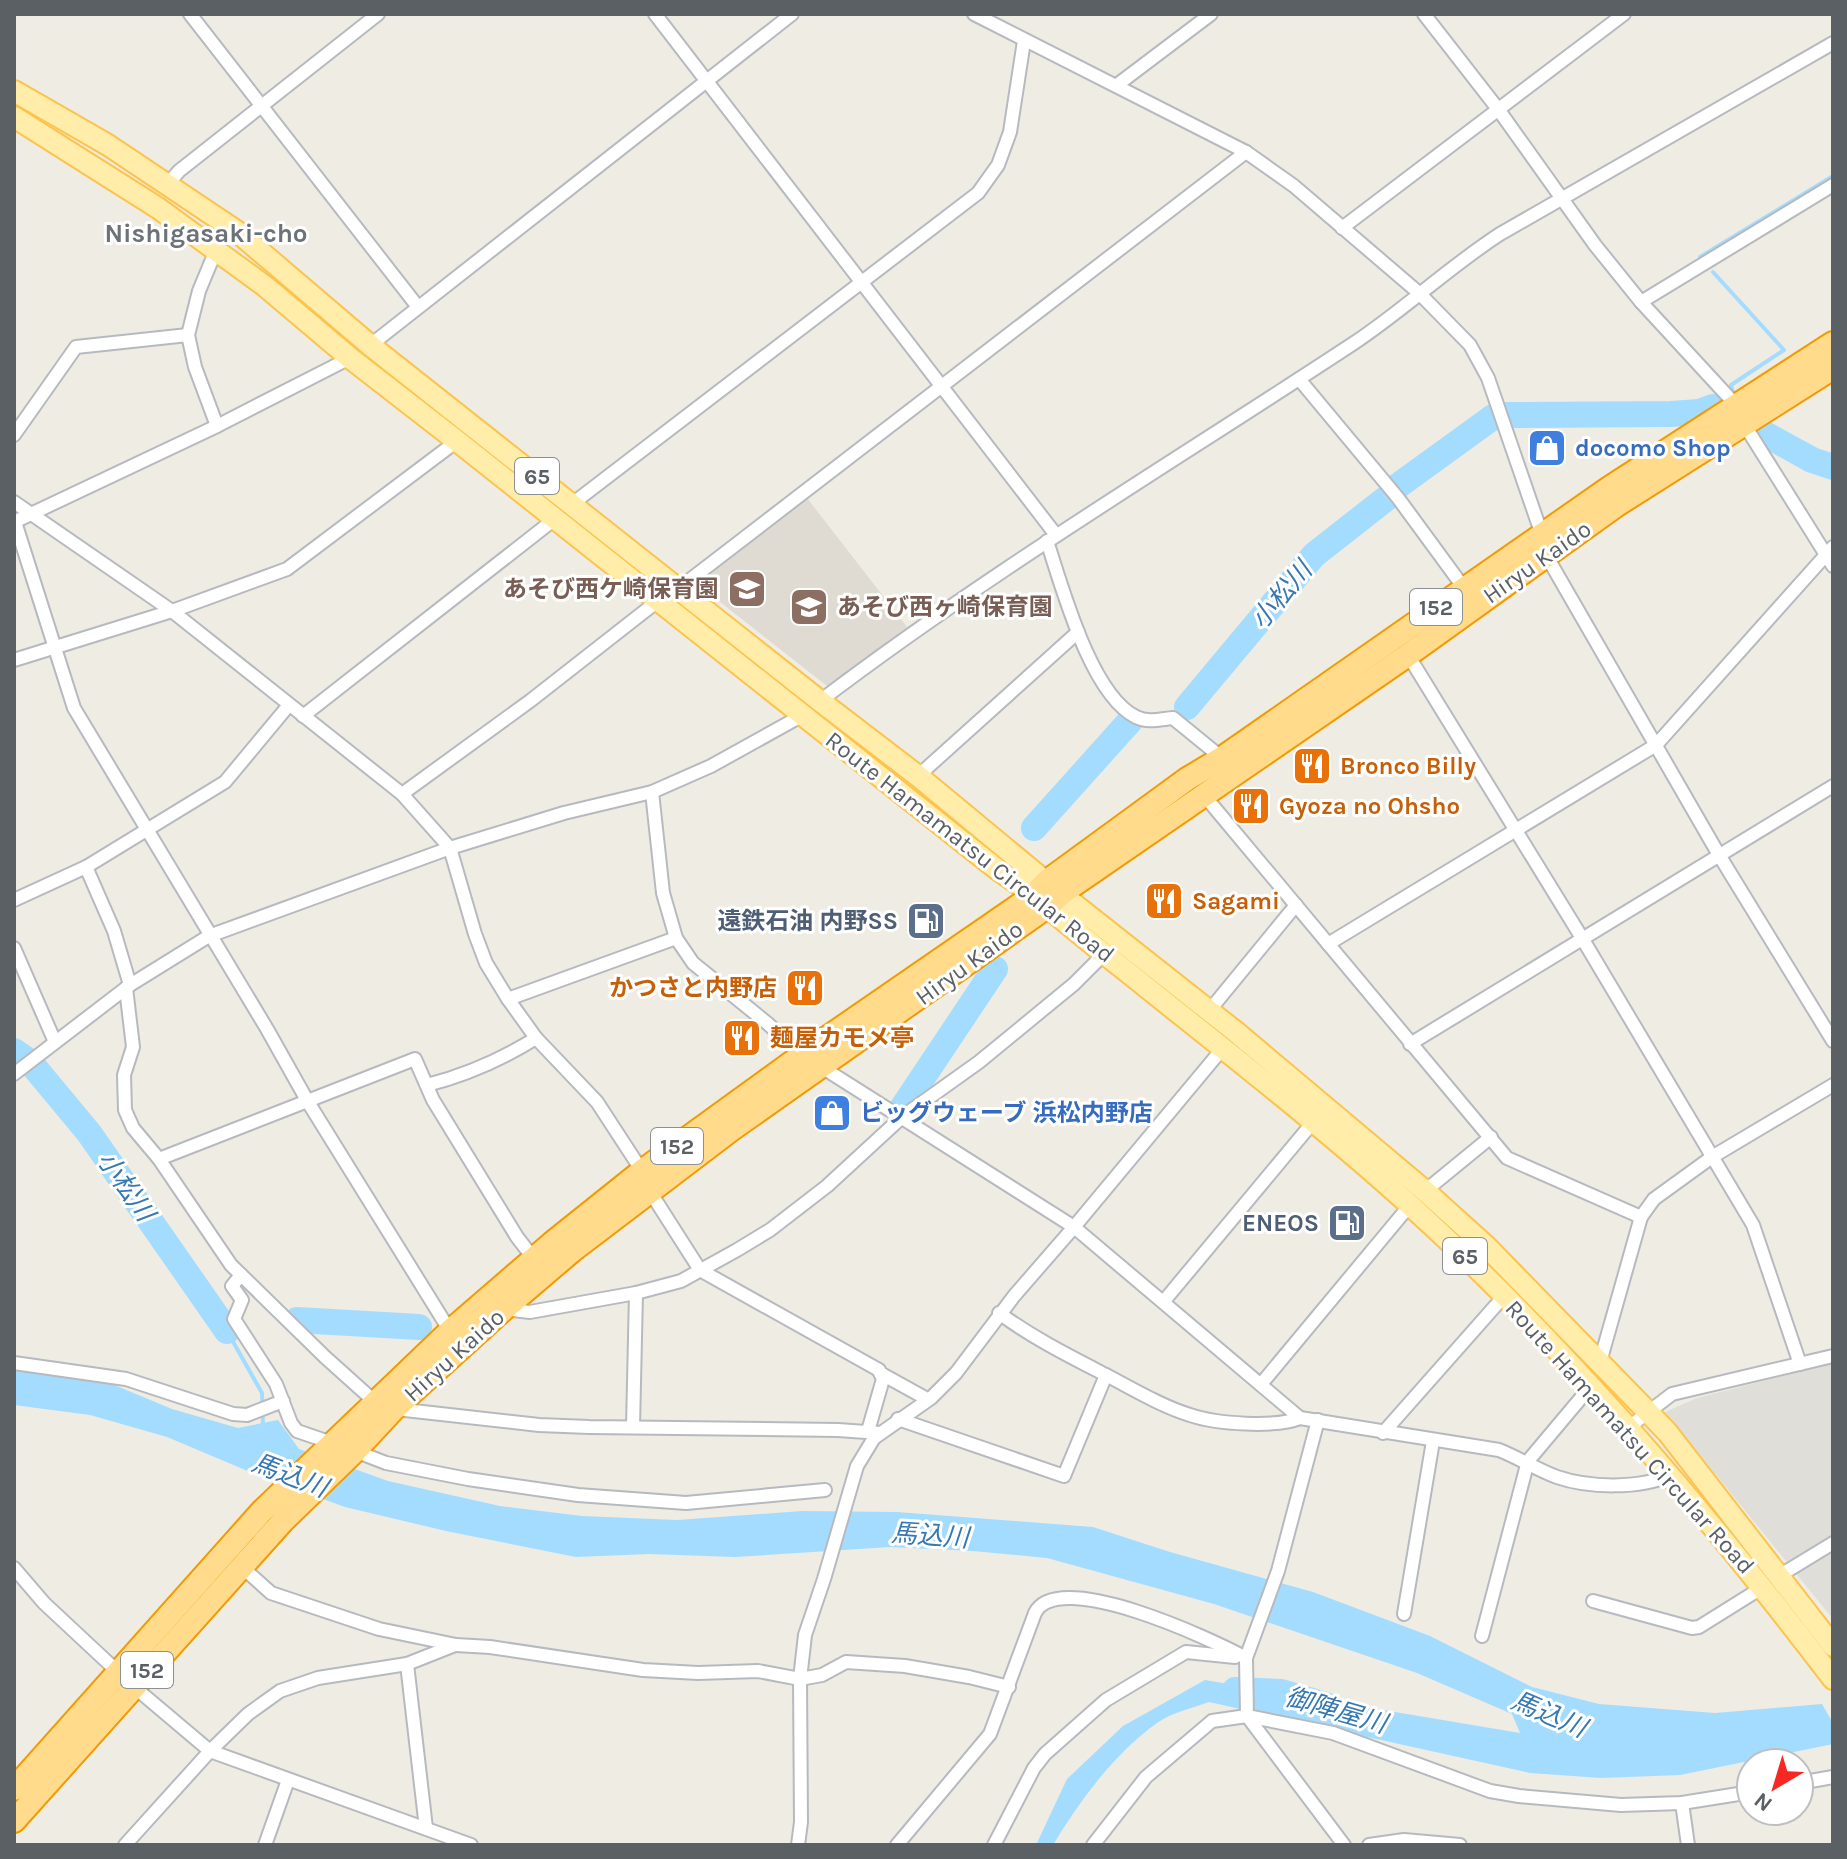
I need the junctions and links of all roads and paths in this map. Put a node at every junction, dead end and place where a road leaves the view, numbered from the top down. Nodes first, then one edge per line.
1 (190, 14) edge
2 (378, 14) edge
3 (655, 14) edge
4 (792, 14) edge
5 (974, 14) edge
6 (1211, 14) edge
7 (1424, 14) edge
8 (1624, 14) edge
9 (1024, 41) junction
10 (1833, 43) edge
11 (706, 81) junction
12 (1117, 85) junction
13 (14, 91) edge
14 (262, 105) junction
15 (1498, 109) junction
16 (14, 117) edge
17 (1246, 152) junction
18 (167, 185) junction
19 (1833, 185) edge
20 (1562, 197) junction
21 (1342, 228) junction
22 (216, 250) junction
23 (862, 281) junction
24 (1419, 293) junction
25 (1641, 302) junction
26 (418, 307) junction
27 (188, 335) junction
28 (1833, 343) edge
29 (371, 346) junction
30 (350, 358) junction
31 (1833, 368) edge
32 (1299, 379) junction
33 (940, 386) junction
34 (1740, 414) junction
35 (217, 426) junction
36 (14, 435) edge
37 (457, 441) junction
38 (14, 502) edge
39 (572, 504) junction
40 (33, 514) junction
41 (556, 518) junction
42 (14, 522) edge
43 (1051, 538) junction
44 (1544, 545) junction
45 (1831, 556) edge
46 (1464, 588) junction
47 (678, 589) junction
48 (659, 600) junction
49 (172, 611) junction
50 (1078, 632) junction
51 (54, 647) junction
52 (1408, 655) junction
53 (14, 660) edge
54 (820, 701) junction
55 (289, 705) junction
56 (803, 715) junction
57 (303, 716) junction
58 (1656, 745) junction
59 (1222, 758) junction
60 (918, 776) junction
61 (1833, 786) edge
62 (652, 792) junction
63 (402, 794) junction
64 (1203, 794) junction
65 (145, 830) junction
66 (1515, 831) junction
67 (450, 848) junction
68 (1719, 855) junction
69 (86, 867) junction
70 (1047, 894) junction
71 (14, 900) edge
72 (1296, 905) junction
73 (209, 936) junction
74 (676, 938) junction
75 (1582, 938) junction
76 (1328, 944) junction
77 (14, 948) edge
78 (1105, 953) junction
79 (128, 986) junction
80 (508, 999) junction
81 (1209, 1011) junction
82 (536, 1038) junction
83 (1833, 1041) edge
84 (55, 1042) junction
85 (1410, 1044) junction
86 (1223, 1048) junction
87 (811, 1061) junction
88 (14, 1074) edge
89 (427, 1085) junction
90 (1833, 1085) edge
91 (308, 1102) junction
92 (902, 1117) junction
93 (1314, 1121) junction
94 (1491, 1137) junction
95 (1712, 1157) junction
96 (159, 1159) junction
97 (646, 1181) junction
98 (1418, 1198) junction
99 (1641, 1217) junction
100 (1074, 1227) junction
101 (534, 1259) junction
102 (700, 1270) junction
103 (241, 1275) junction
104 (636, 1293) junction
105 (1505, 1295) junction
106 (1164, 1301) junction
107 (504, 1309) junction
108 (999, 1313) junction
109 (450, 1331) junction
110 (1833, 1356) edge
111 (1600, 1362) junction
112 (14, 1363) edge
113 (1800, 1364) junction
114 (880, 1373) junction
115 (1106, 1375) junction
116 (1262, 1383) junction
117 (1591, 1386) junction
118 (927, 1399) junction
119 (280, 1402) junction
120 (384, 1405) junction
121 (1647, 1411) junction
122 (1300, 1418) junction
123 (898, 1419) junction
124 (1318, 1420) junction
125 (633, 1427) junction
126 (1629, 1427) junction
127 (874, 1432) junction
128 (1383, 1433) junction
129 (1433, 1441) junction
130 (332, 1443) junction
131 (355, 1451) junction
132 (1528, 1461) junction
133 (1670, 1475) junction
134 (825, 1490) dead end
135 (1833, 1543) edge
136 (242, 1567) junction
137 (14, 1568) edge
138 (1771, 1582) junction
139 (1593, 1601) dead end
140 (1404, 1614) dead end
141 (1482, 1636) dead end
142 (456, 1645) junction
143 (1833, 1646) edge
144 (1248, 1653) junction
145 (407, 1664) junction
146 (126, 1679) junction
147 (800, 1679) junction
148 (1833, 1679) edge
149 (1009, 1687) junction
150 (1247, 1716) junction
151 (210, 1751) junction
152 (288, 1780) junction
153 (14, 1789) edge
154 (1735, 1795) edge
155 (1682, 1803) junction
156 (14, 1821) edge
157 (426, 1828) junction
158 (125, 1845) edge
159 (265, 1845) edge
160 (471, 1845) edge
161 (798, 1845) edge
162 (897, 1845) edge
163 (994, 1845) edge
164 (1093, 1845) edge
165 (1344, 1845) edge
166 (1369, 1845) edge
167 (1460, 1845) edge
168 (1688, 1845) edge

1 - 14 street
2 - 14 street
3 - 11 street
4 - 11 street
5 - 9 street
6 - 12 street
7 - 15 street
8 - 15 street
9 - 12 street
9 - 23 street
10 - 20 street
11 - 23 street
11 - 26 street
12 - 17 street
13 - 18 main road, Route Hamamatsu Circular Road / 65
14 - 18 street
14 - 26 street
15 - 20 street
15 - 21 street
16 - 22 main road, Route Hamamatsu Circular Road / 65
17 - 21 street
17 - 33 street
18 - 29 main road, Route Hamamatsu Circular Road / 65
19 - 25 street
20 - 24 street
20 - 25 street
21 - 24 street
22 - 27 street
22 - 30 main road, Route Hamamatsu Circular Road / 65
23 - 33 street
23 - 39 street
24 - 32 street
24 - 44 street
25 - 34 street
26 - 29 street
27 - 35 street
27 - 36 street
28 - 34 highway, Hiryu Kaido / 152
29 - 30 street
29 - 39 main road, Route Hamamatsu Circular Road / 65
30 - 35 street
30 - 37 main road, Route Hamamatsu Circular Road / 65
31 - 34 highway, Hiryu Kaido / 152
32 - 43 street
32 - 46 street
33 - 43 street
33 - 47 street
34 - 44 highway, Hiryu Kaido / 152
34 - 45 street
35 - 40 street
37 - 41 main road, Route Hamamatsu Circular Road / 65
37 - 49 street
38 - 40 street
39 - 47 main road, Route Hamamatsu Circular Road / 65
40 - 42 street
40 - 49 street
41 - 48 main road, Route Hamamatsu Circular Road / 65
41 - 57 street
42 - 51 street
43 - 50 street
43 - 54 street
44 - 46 highway, Hiryu Kaido / 152
44 - 52 highway, Hiryu Kaido / 152
44 - 58 street
45 - 58 street
46 - 59 highway, Hiryu Kaido / 152
47 - 54 main road, Route Hamamatsu Circular Road / 65
48 - 56 main road, Route Hamamatsu Circular Road / 65
48 - 63 street
49 - 51 street
49 - 55 street
50 - 59 street
50 - 60 street
51 - 53 street
51 - 65 street
52 - 64 highway, Hiryu Kaido / 152
52 - 66 street
54 - 60 main road, Route Hamamatsu Circular Road / 65
55 - 57 street
55 - 65 street
56 - 62 street
56 - 70 main road, Route Hamamatsu Circular Road / 65
57 - 63 street
58 - 66 street
58 - 68 street
59 - 70 highway, Hiryu Kaido / 152
60 - 70 main road, Route Hamamatsu Circular Road / 65
61 - 68 street
62 - 67 street
62 - 74 street
63 - 67 street
64 - 70 highway, Hiryu Kaido / 152
64 - 72 street
65 - 69 street
65 - 73 street
66 - 75 street
66 - 76 street
67 - 73 street
67 - 80 street
68 - 75 street
68 - 83 street
69 - 71 street
69 - 79 street
70 - 78 main road, Route Hamamatsu Circular Road / 65
70 - 81 main road, Route Hamamatsu Circular Road / 65
70 - 87 highway, Hiryu Kaido / 152
72 - 76 street
72 - 81 street
73 - 79 street
73 - 91 street
74 - 80 street
74 - 87 street
75 - 85 street
75 - 95 street
76 - 85 street
77 - 84 street
78 - 86 main road, Route Hamamatsu Circular Road / 65
78 - 92 street
79 - 84 street
79 - 96 street
80 - 82 street
81 - 98 main road, Route Hamamatsu Circular Road / 65
82 - 89 street
82 - 97 street
84 - 88 street
85 - 94 street
86 - 93 main road, Route Hamamatsu Circular Road / 65
86 - 100 street
87 - 92 street
87 - 97 highway, Hiryu Kaido / 152
89 - 91 street
89 - 101 street
90 - 95 street
91 - 96 street
91 - 109 street
92 - 100 street
92 - 102 street
93 - 98 main road, Route Hamamatsu Circular Road / 65
93 - 106 street
94 - 98 street
94 - 99 street
95 - 99 street
95 - 113 street
96 - 103 street
97 - 101 highway, Hiryu Kaido / 152
97 - 102 street
97 - 107 highway, Hiryu Kaido / 152
98 - 105 main road, Route Hamamatsu Circular Road / 65
98 - 111 main road, Route Hamamatsu Circular Road / 65
98 - 116 street
99 - 111 street
100 - 106 street
100 - 108 street
101 - 109 highway, Hiryu Kaido / 152
102 - 104 street
102 - 114 street
103 - 119 street
103 - 120 street
104 - 107 street
104 - 125 street
105 - 117 main road, Route Hamamatsu Circular Road / 65
105 - 128 street
106 - 116 street
107 - 120 highway, Hiryu Kaido / 152
108 - 115 street
108 - 118 street
109 - 120 highway, Hiryu Kaido / 152
110 - 113 street
111 - 121 main road, Route Hamamatsu Circular Road / 65
112 - 119 street
113 - 121 street
114 - 118 street
114 - 127 street
115 - 122 street
115 - 123 street
116 - 122 street
117 - 126 main road, Route Hamamatsu Circular Road / 65
117 - 132 street
118 - 123 street
119 - 130 street
120 - 125 street
120 - 130 highway, Hiryu Kaido / 152
120 - 131 highway, Hiryu Kaido / 152
121 - 126 street
121 - 138 main road, Route Hamamatsu Circular Road / 65
122 - 124 street
123 - 127 street
124 - 128 street
124 - 144 street
125 - 127 street
126 - 133 main road, Route Hamamatsu Circular Road / 65
127 - 147 street
128 - 129 street
129 - 132 street
129 - 140 street
130 - 146 highway, Hiryu Kaido / 152
131 - 134 street
131 - 136 highway, Hiryu Kaido / 152
132 - 133 street
132 - 141 street
133 - 138 main road, Route Hamamatsu Circular Road / 65
135 - 138 street
136 - 142 street
136 - 146 highway, Hiryu Kaido / 152
137 - 146 street
138 - 139 street
138 - 143 main road, Route Hamamatsu Circular Road / 65
138 - 148 main road, Route Hamamatsu Circular Road / 65
142 - 145 street
142 - 147 street
144 - 149 street
144 - 150 street
144 - 163 street
145 - 151 street
145 - 157 street
146 - 151 street
146 - 153 highway, Hiryu Kaido / 152
146 - 156 highway, Hiryu Kaido / 152
147 - 149 street
147 - 161 street
149 - 162 street
150 - 155 street
150 - 164 street
150 - 165 street
151 - 152 street
151 - 158 street
152 - 157 street
152 - 159 street
154 - 155 street
155 - 168 street
157 - 160 street
166 - 167 street

